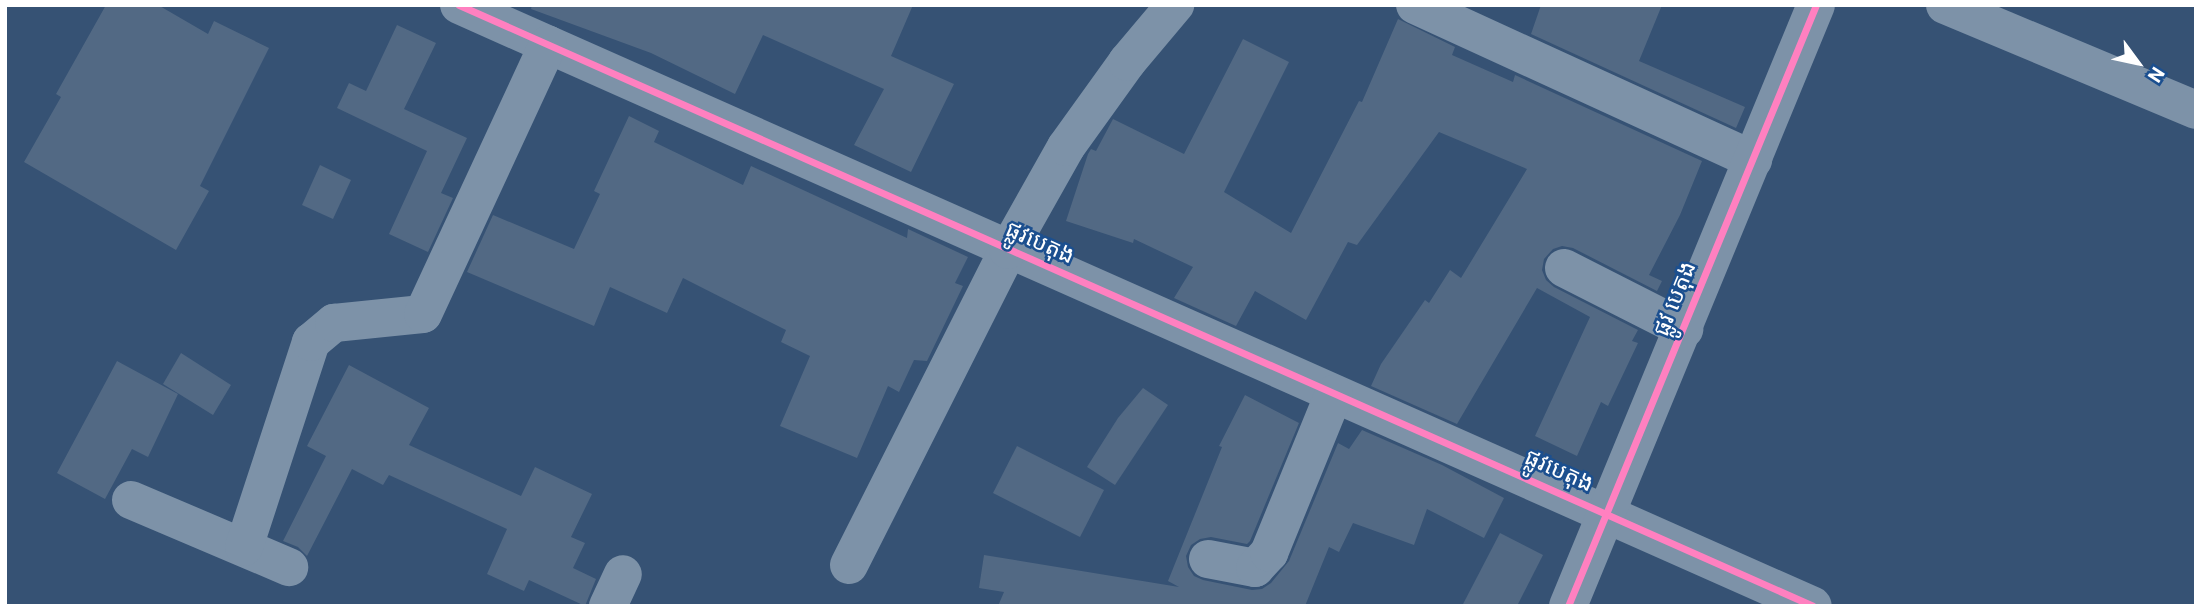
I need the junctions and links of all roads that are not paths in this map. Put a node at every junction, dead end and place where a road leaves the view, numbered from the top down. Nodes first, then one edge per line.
1 (459, 5) edge
2 (1175, 5) edge
3 (1415, 5) edge
4 (1816, 5) edge
5 (1945, 5) edge
6 (548, 45) junction
7 (2196, 110) edge
8 (1753, 160) junction
9 (1008, 250) junction
10 (1564, 268) dead end
11 (1684, 329) junction
12 (1334, 394) junction
13 (131, 500) dead end
14 (1607, 513) junction
15 (244, 547) junction
16 (1208, 559) dead end
17 (849, 565) dead end
18 (289, 567) dead end
19 (1568, 606) edge
20 (1814, 606) edge

1 - 6 street, ផ្លូវបេតុង
2 - 9 street
3 - 8 street
4 - 8 street, ផ្លូវ បេតុង
5 - 7 street
6 - 9 street, ផ្លូវបេតុង
6 - 15 street
8 - 11 street, ផ្លូវ បេតុង
9 - 12 street, ផ្លូវបេតុង
9 - 17 street
10 - 11 street
11 - 14 street, ផ្លូវ បេតុង
12 - 14 street, ផ្លូវបេតុង
12 - 16 street
13 - 15 street
14 - 19 street, ផ្លូវ បេតុង
14 - 20 street, ផ្លូវបេតុង
15 - 18 street

